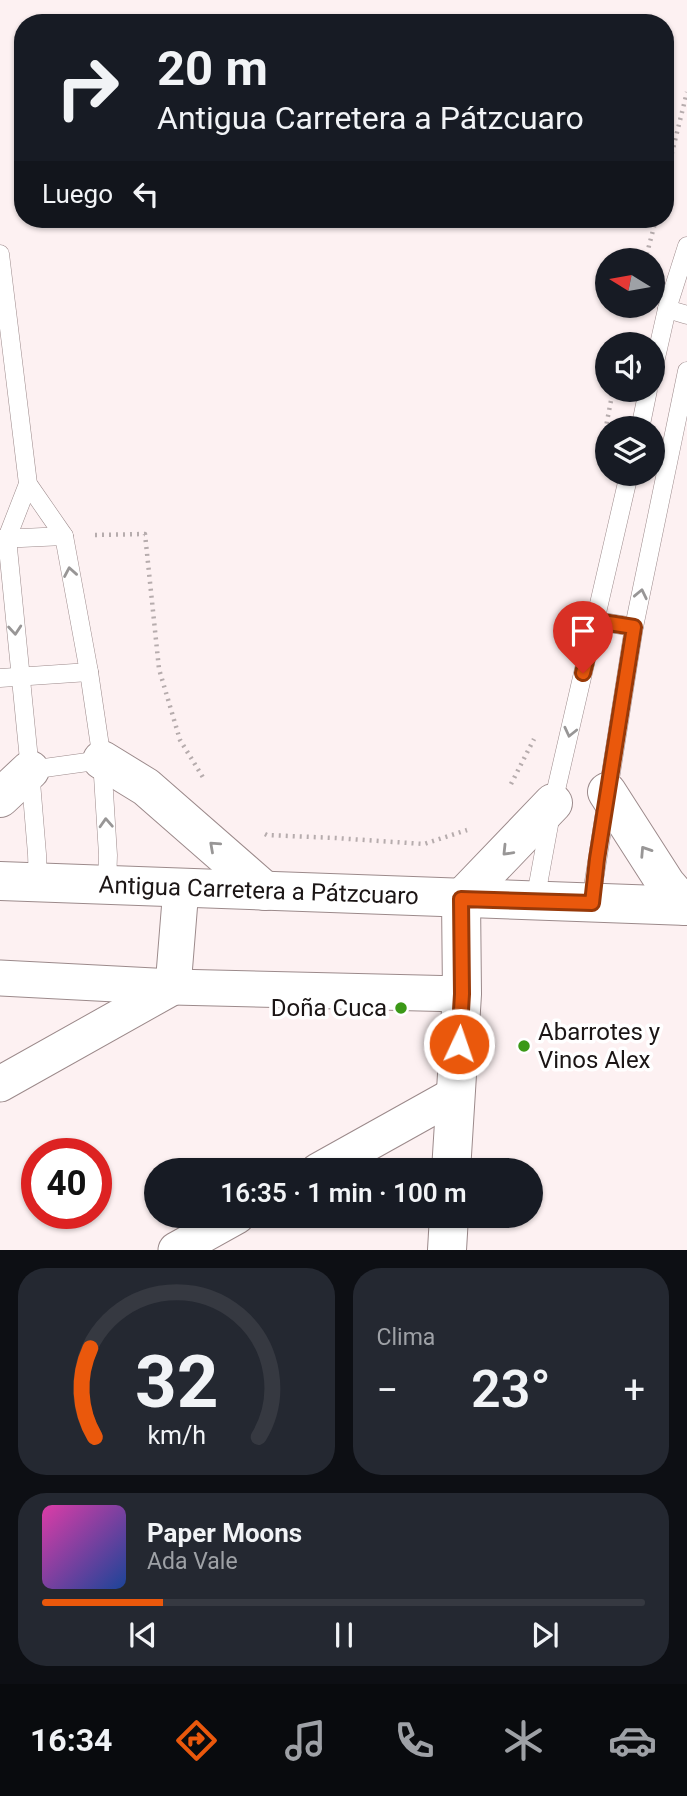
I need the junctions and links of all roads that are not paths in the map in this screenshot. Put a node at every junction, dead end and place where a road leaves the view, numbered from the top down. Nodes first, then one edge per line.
1 (687, 246) edge
2 (0, 254) edge
3 (667, 309) junction
4 (687, 315) edge
5 (662, 332) edge
6 (687, 372) edge
7 (28, 484) junction
8 (626, 486) edge
9 (64, 536) junction
10 (4, 539) edge
11 (596, 621) junction
12 (634, 627) junction
13 (89, 672) junction
14 (19, 677) junction
15 (0, 678) edge
16 (102, 760) junction
17 (30, 770) junction
18 (607, 792) junction
19 (0, 798) edge
20 (553, 803) junction
21 (0, 881) edge
22 (38, 883) junction
23 (107, 886) junction
24 (181, 888) junction
25 (265, 891) junction
26 (461, 899) junction
27 (535, 901) junction
28 (592, 903) junction
29 (686, 906) edge
30 (0, 978) edge
31 (173, 987) junction
32 (462, 994) junction
33 (0, 1084) edge
34 (456, 1094) junction
35 (341, 1158) edge
36 (453, 1158) edge
37 (215, 1228) edge
38 (448, 1228) edge
39 (176, 1250) edge
40 (447, 1250) edge

1 - 3 lane
2 - 7 lane
3 - 4 lane
3 - 5 lane
12 -> 6 lane
7 - 9 lane
7 - 10 lane
8 - 11 lane
9 - 10 lane
13 -> 9 lane
10 -> 14 lane
11 - 12 lane
11 -> 20 lane
12 - 18 lane
13 - 14 lane
13 - 16 lane
14 - 15 lane
14 - 17 lane
16 - 17 lane
23 -> 16 lane
25 -> 16 street
17 - 19 street
17 - 22 lane
18 - 28 lane
29 -> 18 street
20 -> 26 street
20 - 27 lane
21 - 22 street, Antigua Carretera a Pátzcuaro
22 - 23 street, Antigua Carretera a Pátzcuaro
23 - 24 street, Antigua Carretera a Pátzcuaro
24 - 25 street, Antigua Carretera a Pátzcuaro
24 - 31 street
25 - 26 street, Antigua Carretera a Pátzcuaro
26 - 27 street, Antigua Carretera a Pátzcuaro
26 - 32 street
27 - 28 street, Antigua Carretera a Pátzcuaro
28 - 29 street, Antigua Carretera a Pátzcuaro
30 - 31 street
31 - 32 street
31 - 33 street
32 - 34 street
34 - 35 street
34 - 36 street
37 - 39 street
38 - 40 street

